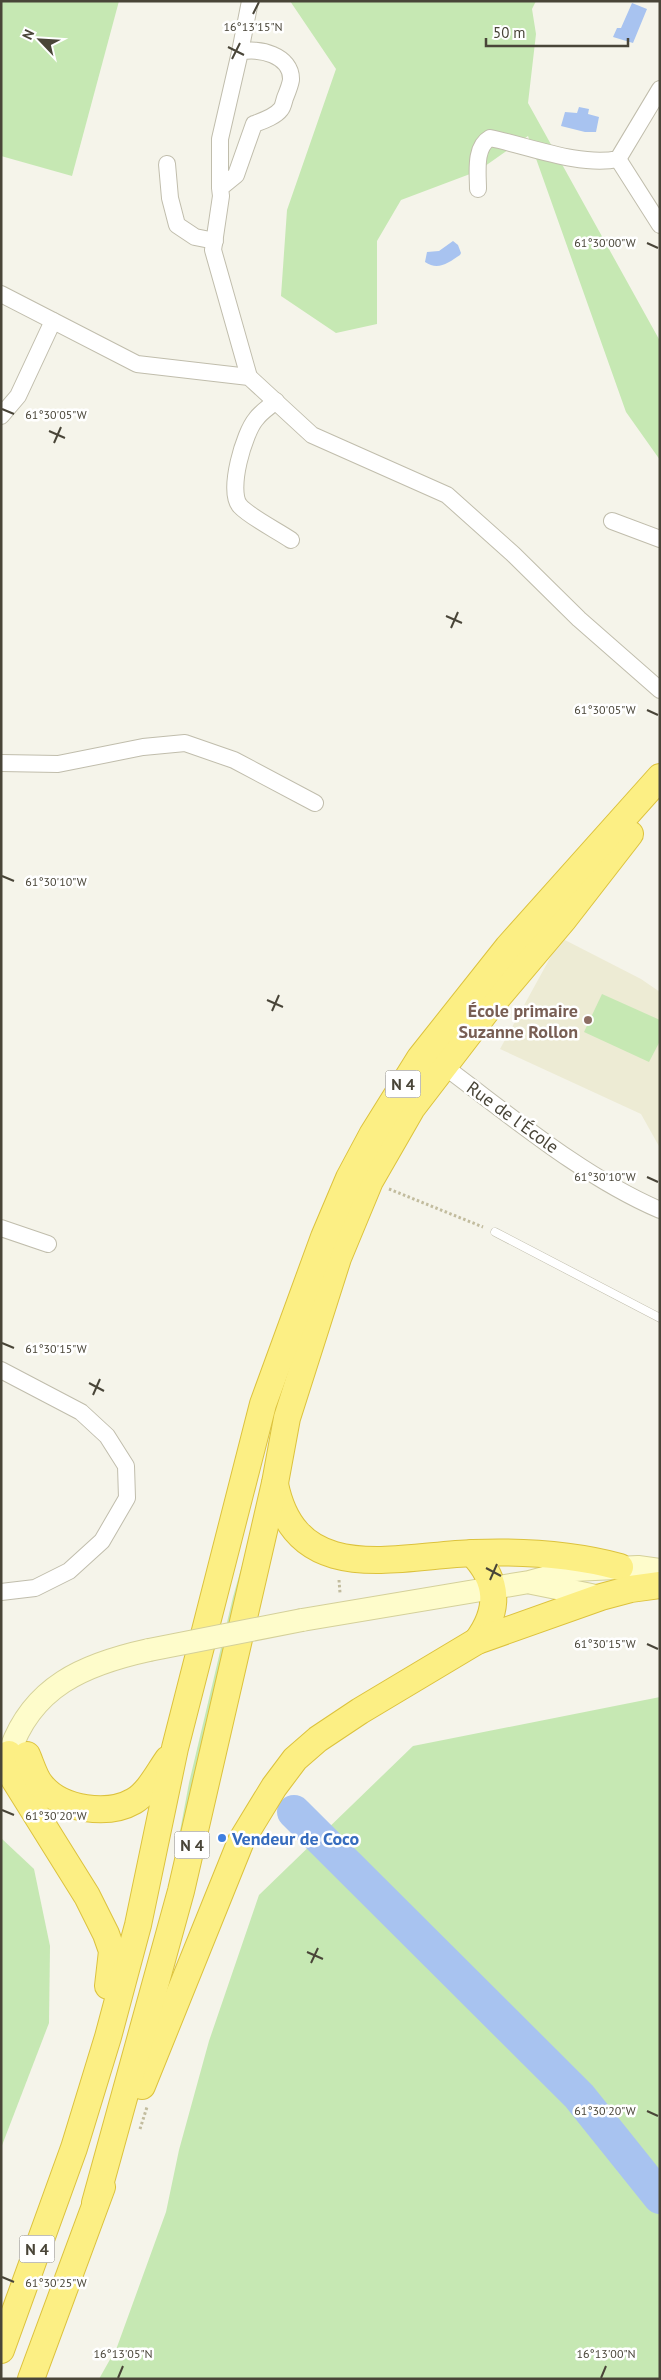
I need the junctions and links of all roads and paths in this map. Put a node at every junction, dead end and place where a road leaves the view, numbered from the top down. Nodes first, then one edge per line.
1 (250, 1) edge
2 (240, 52) junction
3 (660, 89) edge
4 (618, 159) junction
5 (167, 164) dead end
6 (220, 188) junction
7 (478, 189) dead end
8 (660, 224) edge
9 (214, 241) junction
10 (1, 294) edge
11 (53, 321) junction
12 (249, 377) junction
13 (276, 401) junction
14 (1, 416) edge
15 (612, 521) dead end
16 (660, 539) edge
17 (291, 540) dead end
18 (660, 690) edge
19 (1, 763) edge
20 (660, 777) edge
21 (660, 795) edge
22 (315, 803) dead end
23 (445, 1067) junction
24 (370, 1182) junction
25 (660, 1210) edge
26 (1, 1228) edge
27 (495, 1232) joint
28 (48, 1244) dead end
29 (660, 1318) edge
30 (1, 1370) edge
31 (275, 1483) junction
32 (472, 1553) junction
33 (620, 1567) junction
34 (660, 1570) edge
35 (529, 1582) junction
36 (660, 1585) edge
37 (493, 1588) junction
38 (1, 1592) edge
39 (601, 1597) junction
40 (477, 1641) junction
41 (175, 1748) junction
42 (18, 1754) junction
43 (74, 2148) junction
44 (95, 2203) junction
45 (1, 2350) edge
46 (31, 2379) edge

1 - 2 street
2 - 6 street
2 - 6 street
3 - 4 street
4 - 7 street
4 - 8 street
5 - 9 street
6 - 9 street
9 - 12 street
10 - 11 street
11 - 12 street
11 - 14 street
12 - 13 street
13 - 17 street
13 - 18 street
15 - 16 street
19 - 22 street
20 - 41 highway, N 4
21 - 23 highway, N 4
23 - 24 highway, N 4
23 - 25 street, Rue de l'École
24 - 27 path
24 - 31 highway, N 4
26 - 28 street
27 - 29 lane
30 - 38 street
31 - 32 highway
31 - 44 highway, N 4
32 - 33 highway
32 - 37 highway
33 - 34 main road
33 - 35 main road
35 - 37 main road
35 - 39 main road
36 - 39 highway
37 - 40 highway
37 - 42 main road, bridge
39 - 40 highway
40 - 44 highway
41 - 42 highway
41 - 43 highway, N 4
42 - 43 highway
43 - 45 highway, N 4
44 - 46 highway, N 4

